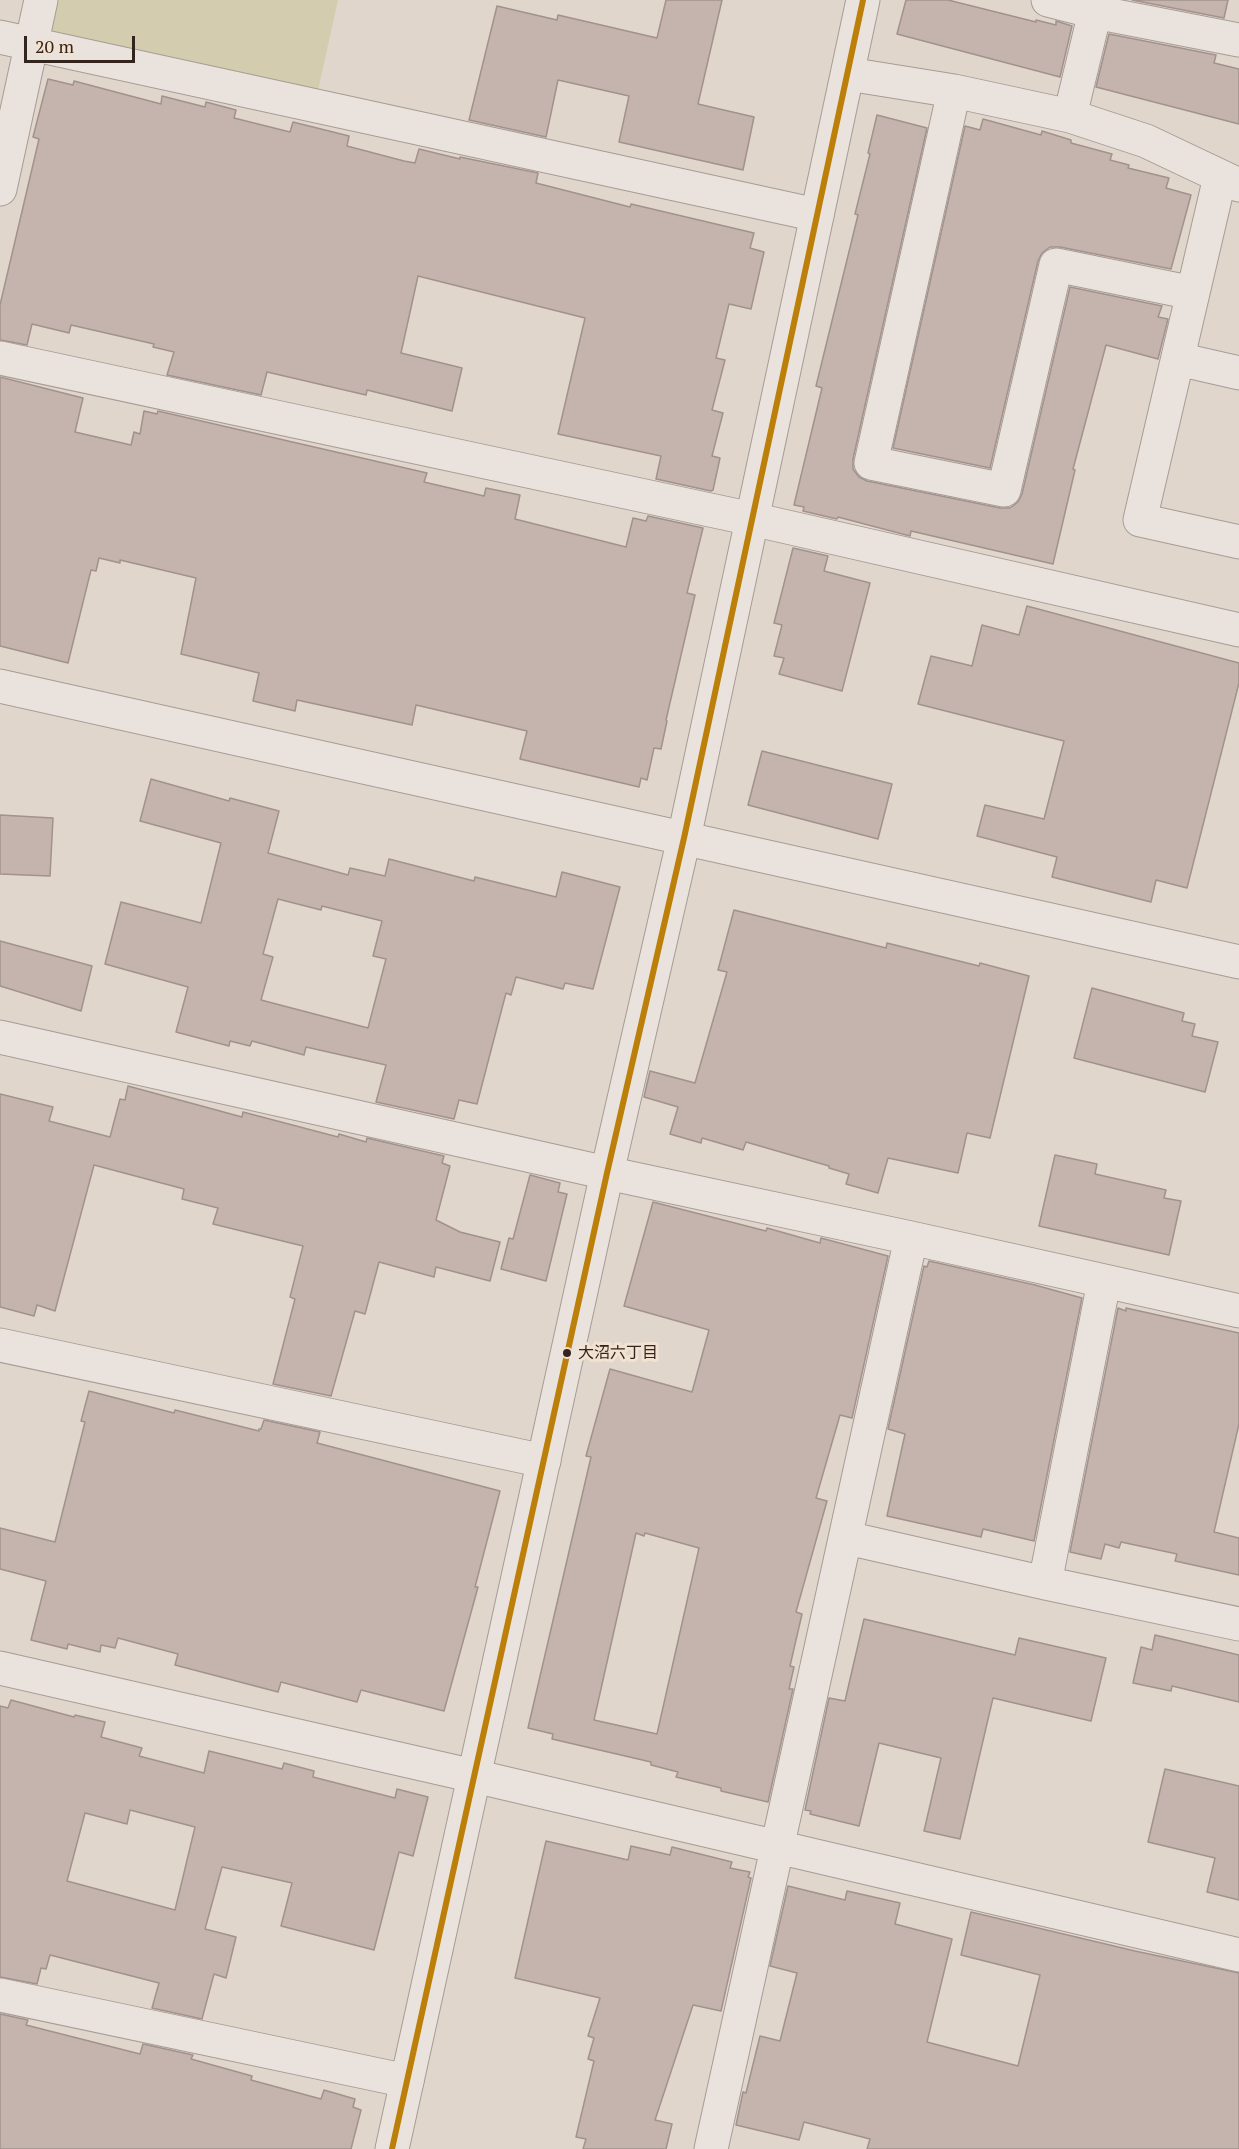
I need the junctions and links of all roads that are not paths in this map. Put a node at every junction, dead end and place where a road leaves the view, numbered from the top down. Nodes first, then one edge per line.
1 (41, 0) edge
2 (863, 0) edge
3 (1048, 0) edge
4 (1095, 12) junction
5 (15, 40) edge
6 (1239, 40) edge
7 (848, 74) junction
8 (954, 91) junction
9 (1071, 116) junction
10 (1230, 181) edge
11 (0, 189) edge
12 (817, 215) junction
13 (1193, 293) junction
14 (0, 358) edge
15 (1178, 359) junction
16 (1239, 372) edge
17 (752, 519) junction
18 (1239, 542) edge
19 (1239, 630) edge
20 (0, 686) edge
21 (684, 838) junction
22 (1239, 962) edge
23 (0, 1037) edge
24 (607, 1173) junction
25 (911, 1238) junction
26 (1104, 1282) junction
27 (1239, 1311) edge
28 (0, 1345) edge
29 (544, 1461) junction
30 (847, 1538) junction
31 (1045, 1583) junction
32 (1239, 1624) edge
33 (0, 1668) edge
34 (474, 1776) junction
35 (778, 1847) junction
36 (1239, 1955) edge
37 (0, 1995) edge
38 (407, 2081) junction
39 (392, 2149) edge
40 (711, 2149) edge

1 - 5 street
2 - 7 street
3 - 4 street
4 - 6 street
4 - 9 street
5 - 11 street
5 - 12 street
7 - 8 street
7 - 12 street
8 - 9 street
8 - 13 street
9 - 10 street
10 - 13 street
12 - 17 street
13 - 15 street
14 - 17 street
15 - 16 street
15 - 18 street
17 - 19 street
17 - 21 street
20 - 21 street
21 - 22 street
21 - 24 street
23 - 24 street
24 - 25 street
24 - 29 street
25 - 26 street
25 - 30 street
26 - 27 street
26 - 31 street
28 - 29 street
29 - 34 street
30 - 31 street
30 - 35 street
31 - 32 street
33 - 34 street
34 - 35 street
34 - 38 street
35 - 36 street
35 - 40 street
37 - 38 street
38 - 39 street

